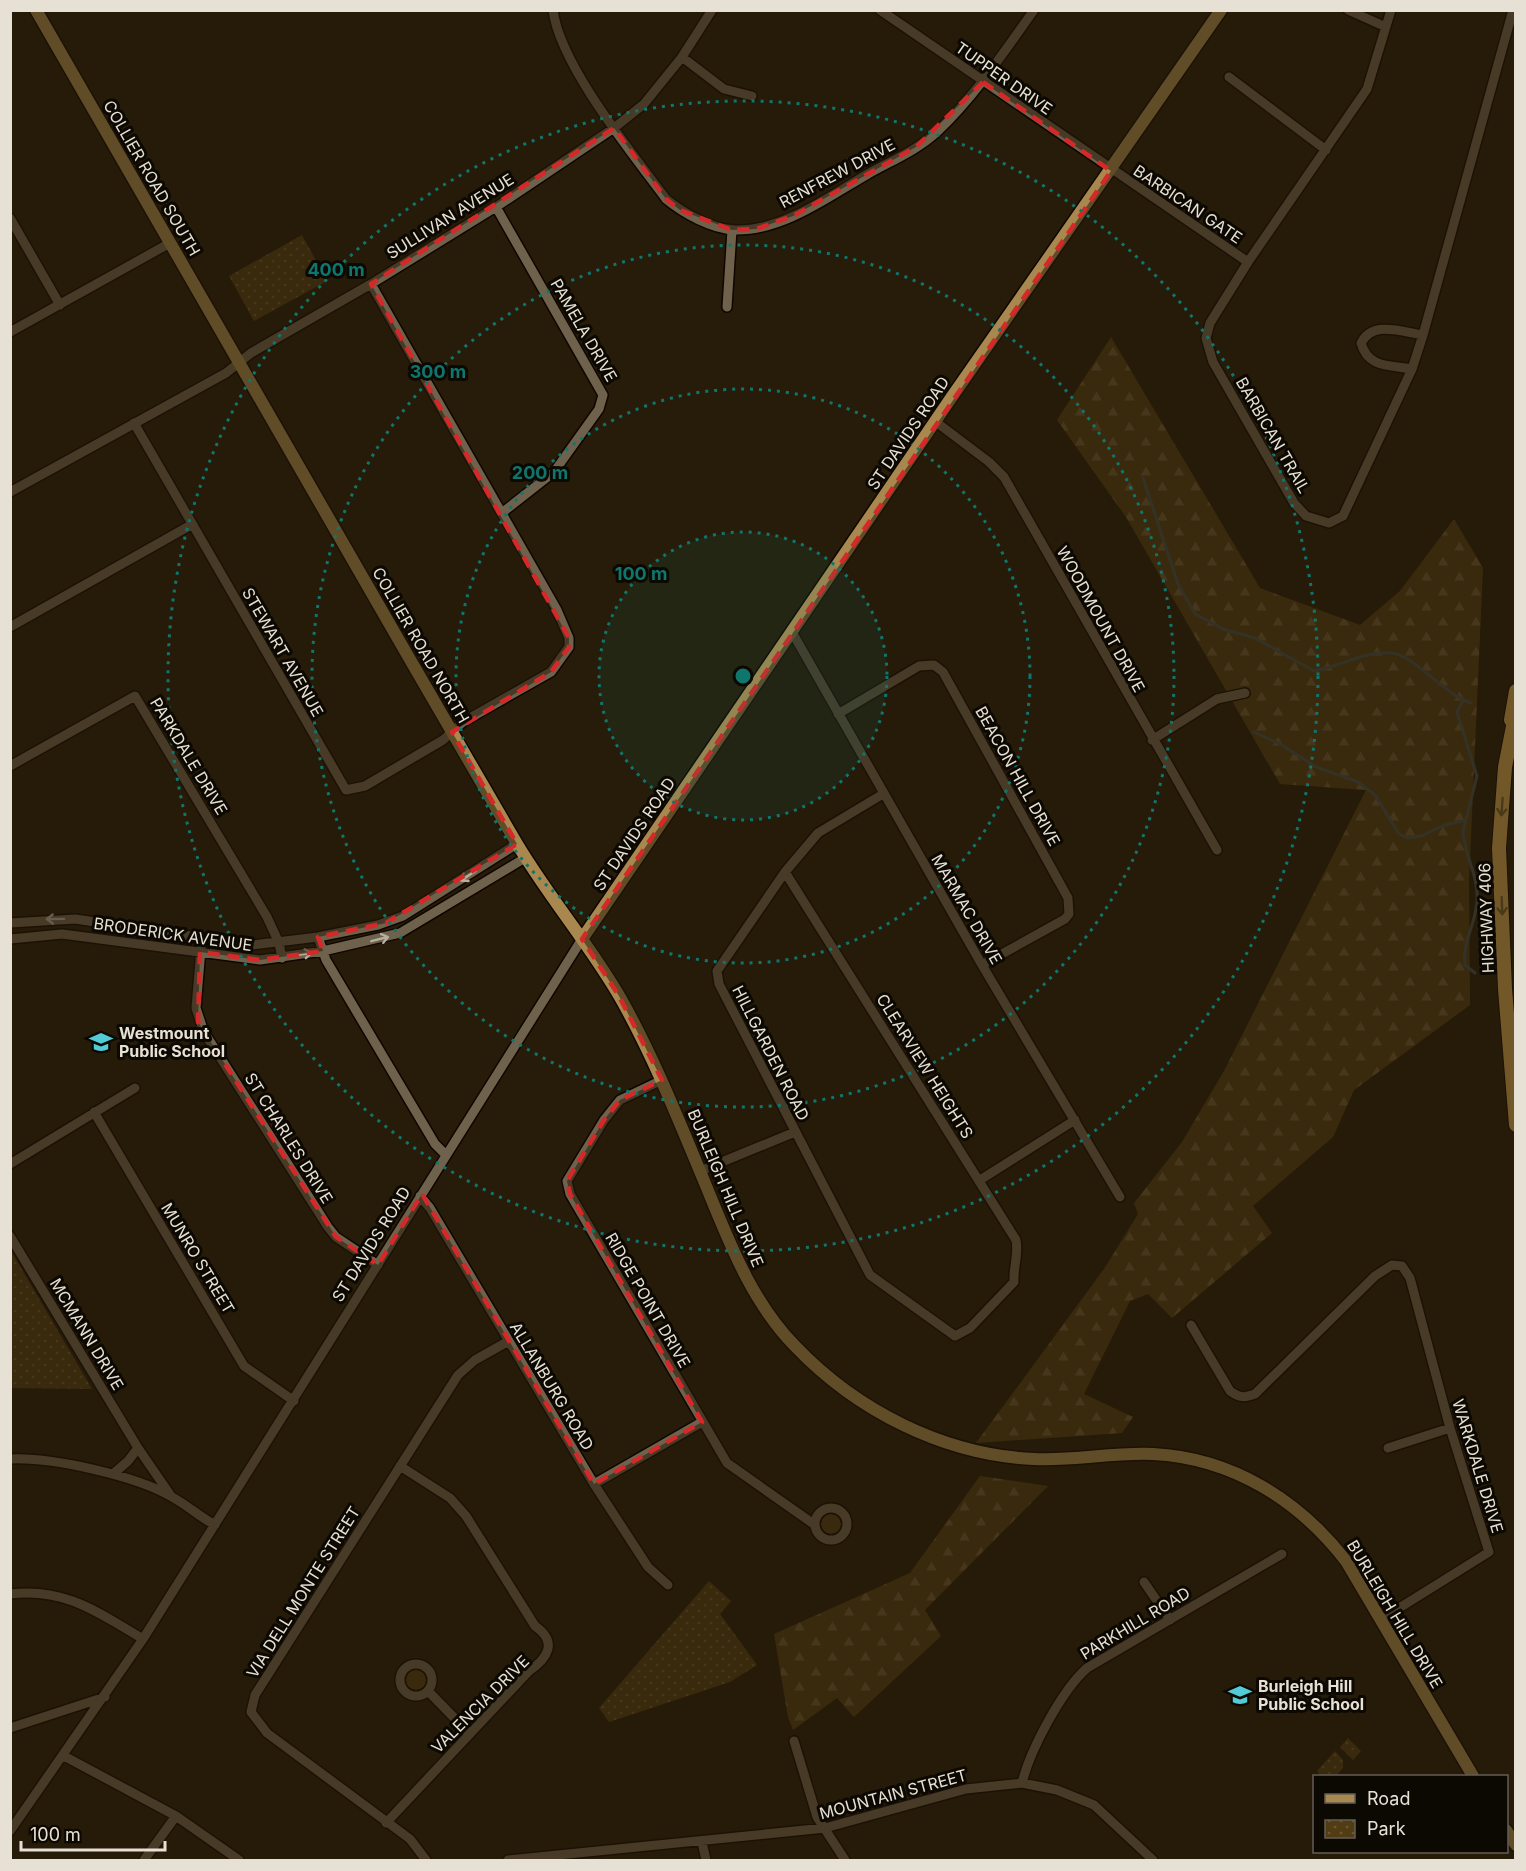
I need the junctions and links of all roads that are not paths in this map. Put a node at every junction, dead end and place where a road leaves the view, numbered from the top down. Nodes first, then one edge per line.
1 (36, 10) edge
2 (553, 10) edge
3 (712, 10) edge
4 (1034, 10) edge
5 (1221, 10) edge
6 (1348, 10) edge
7 (1391, 10) edge
8 (1513, 10) edge
9 (880, 11) edge
10 (1386, 27) junction
11 (682, 57) junction
12 (1229, 77) dead end
13 (983, 82) junction
14 (752, 96) dead end
15 (614, 128) junction
16 (1326, 150) junction
17 (1112, 171) junction
18 (496, 207) junction
19 (10, 219) edge
20 (732, 230) junction
21 (170, 243) junction
22 (1248, 262) junction
23 (371, 284) junction
24 (60, 305) junction
25 (727, 307) dead end
26 (10, 333) edge
27 (1423, 335) junction
28 (239, 362) junction
29 (1412, 369) junction
30 (936, 422) junction
31 (134, 423) junction
32 (10, 492) edge
33 (502, 512) junction
34 (191, 525) junction
35 (10, 627) edge
36 (792, 632) junction
37 (1515, 692) edge
38 (1245, 693) dead end
39 (1515, 711) edge
40 (838, 714) junction
41 (452, 732) junction
42 (1152, 740) junction
43 (10, 766) edge
44 (1505, 767) junction
45 (883, 794) junction
46 (517, 844) junction
47 (1217, 850) dead end
48 (525, 858) junction
49 (785, 872) junction
50 (10, 922) edge
51 (202, 937) junction
52 (318, 937) junction
53 (10, 939) edge
54 (582, 939) junction
55 (279, 943) junction
56 (323, 951) junction
57 (200, 952) junction
58 (282, 958) junction
59 (982, 965) junction
60 (662, 1080) junction
61 (135, 1088) dead end
62 (1512, 1102) junction
63 (94, 1112) junction
64 (1075, 1120) junction
65 (1515, 1125) edge
66 (795, 1132) junction
67 (1515, 1138) edge
68 (446, 1155) junction
69 (10, 1164) edge
70 (700, 1171) junction
71 (980, 1180) junction
72 (420, 1196) junction
73 (1120, 1197) dead end
74 (10, 1236) edge
75 (378, 1265) junction
76 (1014, 1282) joint
77 (1191, 1325) dead end
78 (507, 1342) junction
79 (294, 1401) junction
80 (702, 1422) junction
81 (1450, 1428) junction
82 (138, 1448) junction
83 (1388, 1448) dead end
84 (10, 1459) edge
85 (400, 1466) junction
86 (113, 1474) junction
87 (594, 1484) junction
88 (171, 1496) junction
89 (215, 1525) junction
90 (815, 1525) dead end
91 (1282, 1554) dead end
92 (1144, 1582) dead end
93 (668, 1585) dead end
94 (10, 1594) edge
95 (1170, 1620) junction
96 (1380, 1620) junction
97 (143, 1639) junction
98 (428, 1691) dead end
99 (105, 1697) junction
100 (10, 1728) edge
101 (470, 1734) junction
102 (794, 1741) dead end
103 (64, 1756) junction
104 (1472, 1775) edge
105 (1022, 1783) junction
106 (176, 1816) junction
107 (386, 1823) junction
108 (825, 1828) junction
109 (10, 1831) edge
110 (702, 1842) junction
111 (144, 1860) edge
112 (239, 1860) edge
113 (426, 1860) edge
114 (508, 1860) edge
115 (706, 1860) edge
116 (845, 1860) edge
117 (1153, 1860) edge

1 - 21 main road, COLLIER ROAD SOUTH
2 - 15 street, RENFREW DRIVE
3 - 11 street, SULLIVAN AVENUE
4 - 13 street, RENFREW DRIVE
5 - 17 main road, ST DAVIDS ROAD
6 - 10 street
7 - 10 street, BARBICAN TRAIL
8 - 27 street, BARBICAN TRAIL
9 - 13 street, TUPPER DRIVE
10 - 16 street, BARBICAN TRAIL
11 - 14 street
11 - 15 street, SULLIVAN AVENUE
12 - 16 street
13 - 17 street, TUPPER DRIVE
13 - 20 street, RENFREW DRIVE
15 - 18 street, SULLIVAN AVENUE
15 - 20 street, RENFREW DRIVE
16 - 22 street, BARBICAN TRAIL
17 - 22 street, BARBICAN GATE
17 - 30 main road, ST DAVIDS ROAD
18 - 23 street, SULLIVAN AVENUE
18 - 33 street, PAMELA DRIVE
19 - 24 street
20 - 25 street
21 - 24 street
21 - 28 main road, COLLIER ROAD SOUTH
22 - 29 street, BARBICAN TRAIL
23 - 28 street, SULLIVAN AVENUE
23 - 33 street
24 - 26 street
27 - 29 street, BARBICAN TRAIL
27 - 29 street
28 - 31 street, SULLIVAN AVENUE
28 - 41 main road, COLLIER ROAD NORTH
30 - 36 main road, ST DAVIDS ROAD
30 - 42 street, WOODMOUNT DRIVE
31 - 32 street, SULLIVAN AVENUE
31 - 34 street, STEWART AVENUE
33 - 41 street
34 - 35 street
34 - 41 street, STEWART AVENUE
36 - 40 street, MARMAC DRIVE
36 - 54 main road, ST DAVIDS ROAD
37 - 44 highway
38 - 42 street
39 - 44 highway, HIGHWAY 406
40 - 45 street, MARMAC DRIVE
40 - 59 street, BEACON HILL DRIVE
41 - 46 main road, COLLIER ROAD NORTH
42 - 47 street, WOODMOUNT DRIVE
43 - 55 street, PARKDALE DRIVE
44 -> 62 highway, HIGHWAY 406
45 - 49 street, HILLGARDEN ROAD
45 - 59 street, MARMAC DRIVE
46 - 48 main road, COLLIER ROAD NORTH
46 -> 52 street, BRODERICK AVENUE
48 - 54 main road, COLLIER ROAD NORTH
56 -> 48 street, BRODERICK AVENUE
49 - 66 street, HILLGARDEN ROAD
49 - 71 street, CLEARVIEW HEIGHTS
51 -> 50 street, BRODERICK AVENUE
51 - 55 street, BRODERICK AVENUE
51 - 57 street, ST CHARLES DRIVE
52 - 55 street, BRODERICK AVENUE
52 - 56 street
53 - 57 street, BRODERICK AVENUE
54 - 60 main road, BURLEIGH HILL DRIVE
54 - 68 street, ST DAVIDS ROAD
55 - 58 street, PARKDALE DRIVE
58 -> 56 street, BRODERICK AVENUE
56 - 68 street
57 - 58 street, BRODERICK AVENUE
57 - 75 street, ST CHARLES DRIVE
59 - 64 street, MARMAC DRIVE
60 - 70 main road, BURLEIGH HILL DRIVE
60 - 80 street, RIDGE POINT DRIVE
61 - 63 street
62 - 65 highway, HIGHWAY 406
62 - 67 highway
63 - 69 street
63 - 79 street, MUNRO STREET
64 - 71 street
64 - 73 street, MARMAC DRIVE
66 - 70 street
66 - 76 street, HILLGARDEN ROAD
68 - 72 street, ST DAVIDS ROAD
70 - 96 main road, BURLEIGH HILL DRIVE
71 - 76 street, CLEARVIEW HEIGHTS
72 - 75 street, ST DAVIDS ROAD
72 - 78 street, ALLANBURG ROAD
74 - 82 street, MCMANN DRIVE
75 - 79 street, ST DAVIDS ROAD
77 - 81 street, WARKDALE DRIVE
78 - 85 street, VIA DELL MONTE STREET
78 - 87 street, ALLANBURG ROAD
79 - 89 street, ST DAVIDS ROAD
80 - 87 street
80 - 90 street, RIDGE POINT DRIVE
81 - 83 street
81 - 96 street, WARKDALE DRIVE
82 - 86 street
82 - 88 street, MCMANN DRIVE
84 - 86 street
85 - 101 street, VALENCIA DRIVE
85 - 107 street, VIA DELL MONTE STREET
86 - 88 street
87 - 93 street, ALLANBURG ROAD
88 - 89 street
89 - 97 street, ST DAVIDS ROAD
91 - 95 street, PARKHILL ROAD
92 - 95 street
94 - 97 street
95 - 105 street, PARKHILL ROAD
96 - 104 main road, BURLEIGH HILL DRIVE
97 - 99 street, ST DAVIDS ROAD
98 - 101 street
99 - 100 street
99 - 103 street, ST DAVIDS ROAD
101 - 107 street, VALENCIA DRIVE
102 - 108 street
103 - 106 street
103 - 109 street, ST DAVIDS ROAD
105 - 108 street, MOUNTAIN STREET
105 - 117 street, MOUNTAIN STREET
106 - 111 street
106 - 112 street
107 - 113 street, VIA DELL MONTE STREET
108 - 110 street, MOUNTAIN STREET
108 - 116 street
110 - 114 street, MOUNTAIN STREET
110 - 115 street

